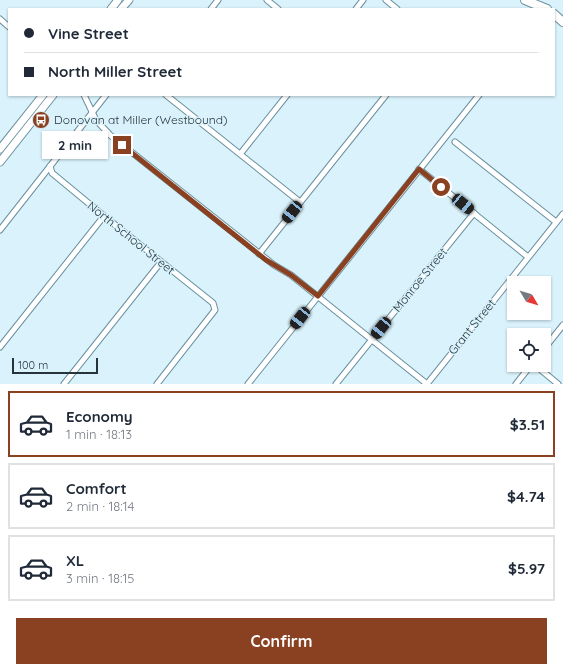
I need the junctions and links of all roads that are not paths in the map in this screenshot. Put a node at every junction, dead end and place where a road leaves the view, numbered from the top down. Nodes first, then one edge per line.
1 (118, 0) edge
2 (128, 0) edge
3 (218, 0) edge
4 (266, 0) edge
5 (363, 0) edge
6 (386, 0) edge
7 (525, 0) edge
8 (544, 6) edge
9 (112, 8) edge
10 (122, 8) edge
11 (212, 8) edge
12 (277, 8) edge
13 (357, 8) edge
14 (396, 8) edge
15 (555, 15) edge
16 (0, 19) edge
17 (563, 22) edge
18 (8, 26) edge
19 (42, 96) edge
20 (52, 96) edge
21 (84, 96) edge
22 (105, 96) edge
23 (167, 96) edge
24 (286, 96) edge
25 (385, 96) edge
26 (478, 96) edge
27 (92, 113) junction
28 (455, 142) dead end
29 (0, 149) edge
30 (241, 154) junction
31 (0, 162) edge
32 (50, 166) junction
33 (419, 169) junction
34 (300, 202) junction
35 (474, 213) junction
36 (563, 214) edge
37 (104, 216) junction
38 (556, 222) junction
39 (0, 230) edge
40 (259, 254) junction
41 (528, 257) junction
42 (161, 262) junction
43 (318, 296) junction
44 (563, 325) edge
45 (372, 340) junction
46 (551, 340) edge
47 (0, 348) edge
48 (525, 372) edge
49 (543, 372) edge
50 (64, 384) edge
51 (157, 384) edge
52 (248, 384) edge
53 (336, 384) edge
54 (427, 384) edge
55 (516, 384) edge
56 (558, 384) edge

1 - 9 main road
2 - 10 main road
3 - 11 street
4 - 12 street
5 - 13 street
6 - 14 street
7 - 8 main road
15 - 17 main road
16 - 18 street
19 - 29 main road
20 - 31 main road
21 - 27 street
22 - 27 street
23 - 30 street
24 - 30 street
25 - 34 street
26 - 33 street
27 - 32 street
27 - 40 street
28 - 38 street
30 - 34 street
32 - 37 street, North School Street
32 - 39 street
33 - 35 street
33 - 43 street
34 - 40 street
35 - 41 street
35 - 45 street, Monroe Street
36 - 38 street, Grant Street
37 - 42 street, North School Street
37 - 47 street
38 - 41 street, Grant Street
40 - 43 street
41 - 54 street, Grant Street
42 - 50 street
42 - 51 street, North School Street
43 - 45 street
43 - 52 street
44 - 46 street
45 - 53 street, Monroe Street
45 - 54 street
48 - 55 street
49 - 56 street

